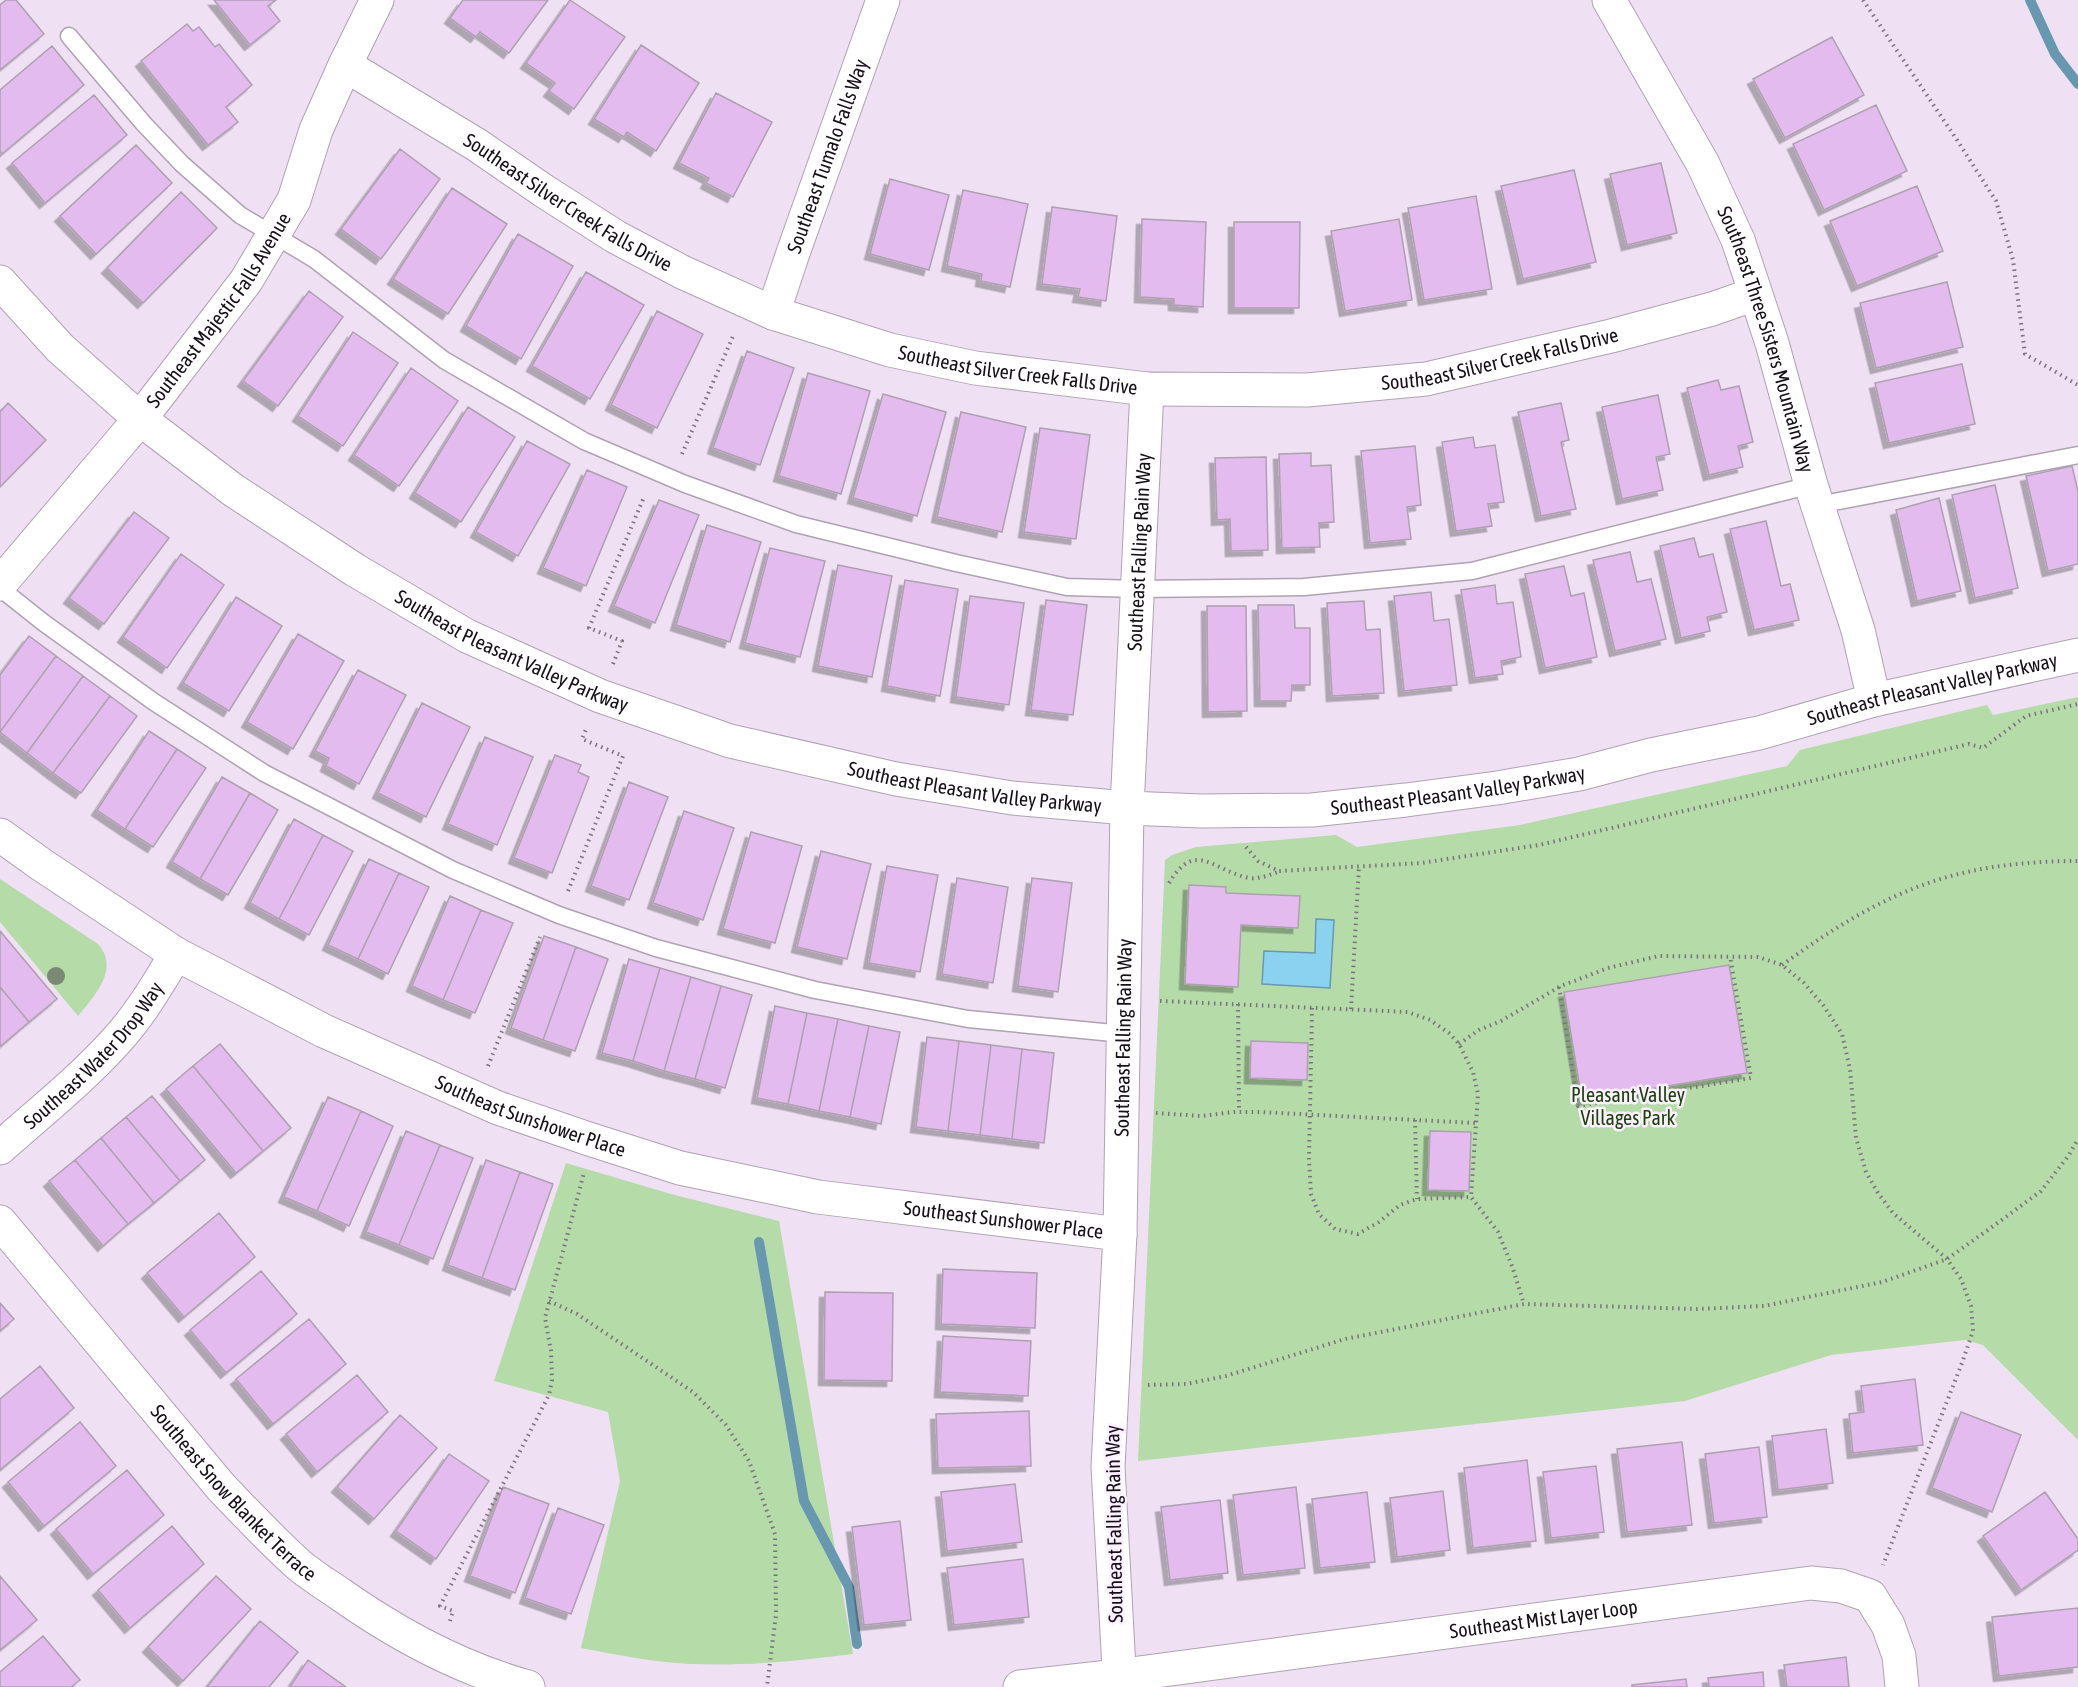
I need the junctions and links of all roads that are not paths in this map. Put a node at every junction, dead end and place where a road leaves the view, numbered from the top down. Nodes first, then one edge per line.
1 (377, 0) edge
2 (883, 0) edge
3 (1609, 0) edge
4 (69, 36) dead end
5 (345, 65) junction
6 (273, 235) junction
7 (0, 282) edge
8 (1755, 294) junction
9 (761, 307) junction
10 (1147, 389) junction
11 (140, 419) junction
12 (2078, 455) edge
13 (1815, 495) junction
14 (0, 586) edge
15 (1137, 589) junction
16 (2078, 655) edge
17 (1874, 700) junction
18 (1127, 808) junction
19 (0, 835) edge
20 (176, 954) junction
21 (1124, 1034) junction
22 (0, 1148) edge
23 (0, 1222) edge
24 (1120, 1234) junction
25 (1119, 1681) edge
26 (528, 1687) edge
27 (1020, 1687) edge
28 (1902, 1687) edge

1 - 5 street, Southeast Majestic Falls Avenue
2 - 9 street, Southeast Tumalo Falls Way
3 - 8 street, Southeast Three Sisters Mountain Way
4 - 6 lane
5 - 6 street, Southeast Majestic Falls Avenue
5 - 9 street, Southeast Silver Creek Falls Drive
6 - 11 street, Southeast Majestic Falls Avenue
6 - 15 lane
7 - 11 street, Southeast Pleasant Valley Parkway
8 - 10 street, Southeast Silver Creek Falls Drive
8 - 13 street, Southeast Three Sisters Mountain Way
9 - 10 street, Southeast Silver Creek Falls Drive
10 - 15 street, Southeast Falling Rain Way
11 - 14 street, Southeast Majestic Falls Avenue
11 - 18 street, Southeast Pleasant Valley Parkway
12 - 13 lane
13 - 15 lane
13 - 17 street, Southeast Three Sisters Mountain Way
14 - 21 lane
15 - 18 street, Southeast Falling Rain Way
16 - 17 street, Southeast Pleasant Valley Parkway
17 - 18 street, Southeast Pleasant Valley Parkway
18 - 21 street, Southeast Falling Rain Way
19 - 20 street, Southeast Sunshower Place
20 - 22 street, Southeast Water Drop Way
20 - 24 street, Southeast Sunshower Place
21 - 24 street, Southeast Falling Rain Way
23 - 26 street, Southeast Snow Blanket Terrace
24 - 25 street, Southeast Falling Rain Way
25 - 27 street
25 - 28 street, Southeast Mist Layer Loop

